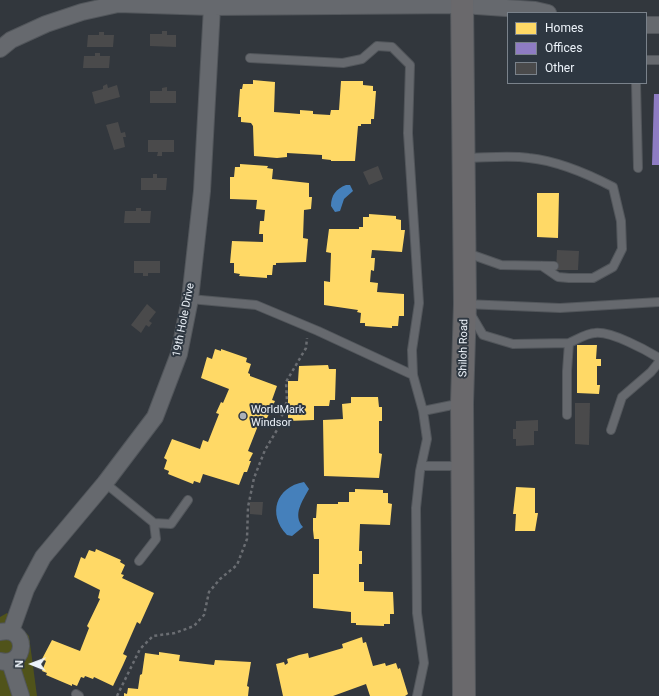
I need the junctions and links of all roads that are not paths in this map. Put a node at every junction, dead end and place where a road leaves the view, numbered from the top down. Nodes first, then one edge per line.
1 (462, 2) edge
2 (212, 7) junction
3 (544, 12) edge
4 (647, 25) edge
5 (659, 25) edge
6 (0, 49) edge
7 (250, 58) dead end
8 (647, 60) edge
9 (659, 60) edge
10 (636, 84) edge
11 (463, 158) junction
12 (638, 168) dead end
13 (464, 252) junction
14 (542, 266) junction
15 (554, 266) dead end
16 (190, 299) junction
17 (659, 302) edge
18 (465, 304) junction
19 (569, 343) junction
20 (659, 358) edge
21 (659, 362) edge
22 (413, 375) junction
23 (462, 403) junction
24 (423, 411) junction
25 (567, 415) dead end
26 (611, 430) dead end
27 (421, 466) junction
28 (464, 466) junction
29 (105, 483) junction
30 (188, 500) dead end
31 (154, 524) junction
32 (139, 561) dead end
33 (5, 632) edge
34 (5, 661) edge
35 (21, 696) edge
36 (417, 696) edge
37 (464, 696) edge

1 - 2 street
1 - 3 street
1 - 11 main road, Shiloh Road
2 - 6 street
2 - 16 street, 19th Hole Drive
4 - 5 street
7 - 22 lane
8 - 9 lane
10 - 12 lane
11 - 13 main road, Shiloh Road
11 - 14 lane
13 - 14 lane
13 - 18 main road, Shiloh Road
14 - 15 lane
16 - 22 lane
16 - 29 street, 19th Hole Drive
17 - 18 lane
18 - 19 lane
18 - 23 main road, Shiloh Road
19 - 20 lane
19 - 25 lane
21 - 26 lane
22 - 24 lane
23 - 24 lane
23 - 28 main road, Shiloh Road
24 - 27 lane
27 - 28 lane
27 - 36 lane
28 - 37 main road, Shiloh Road
29 - 31 lane
29 - 33 street, 19th Hole Drive
30 - 31 lane
31 - 32 lane
33 - 34 street, 19th Hole Drive
34 - 35 street, 19th Hole Drive

